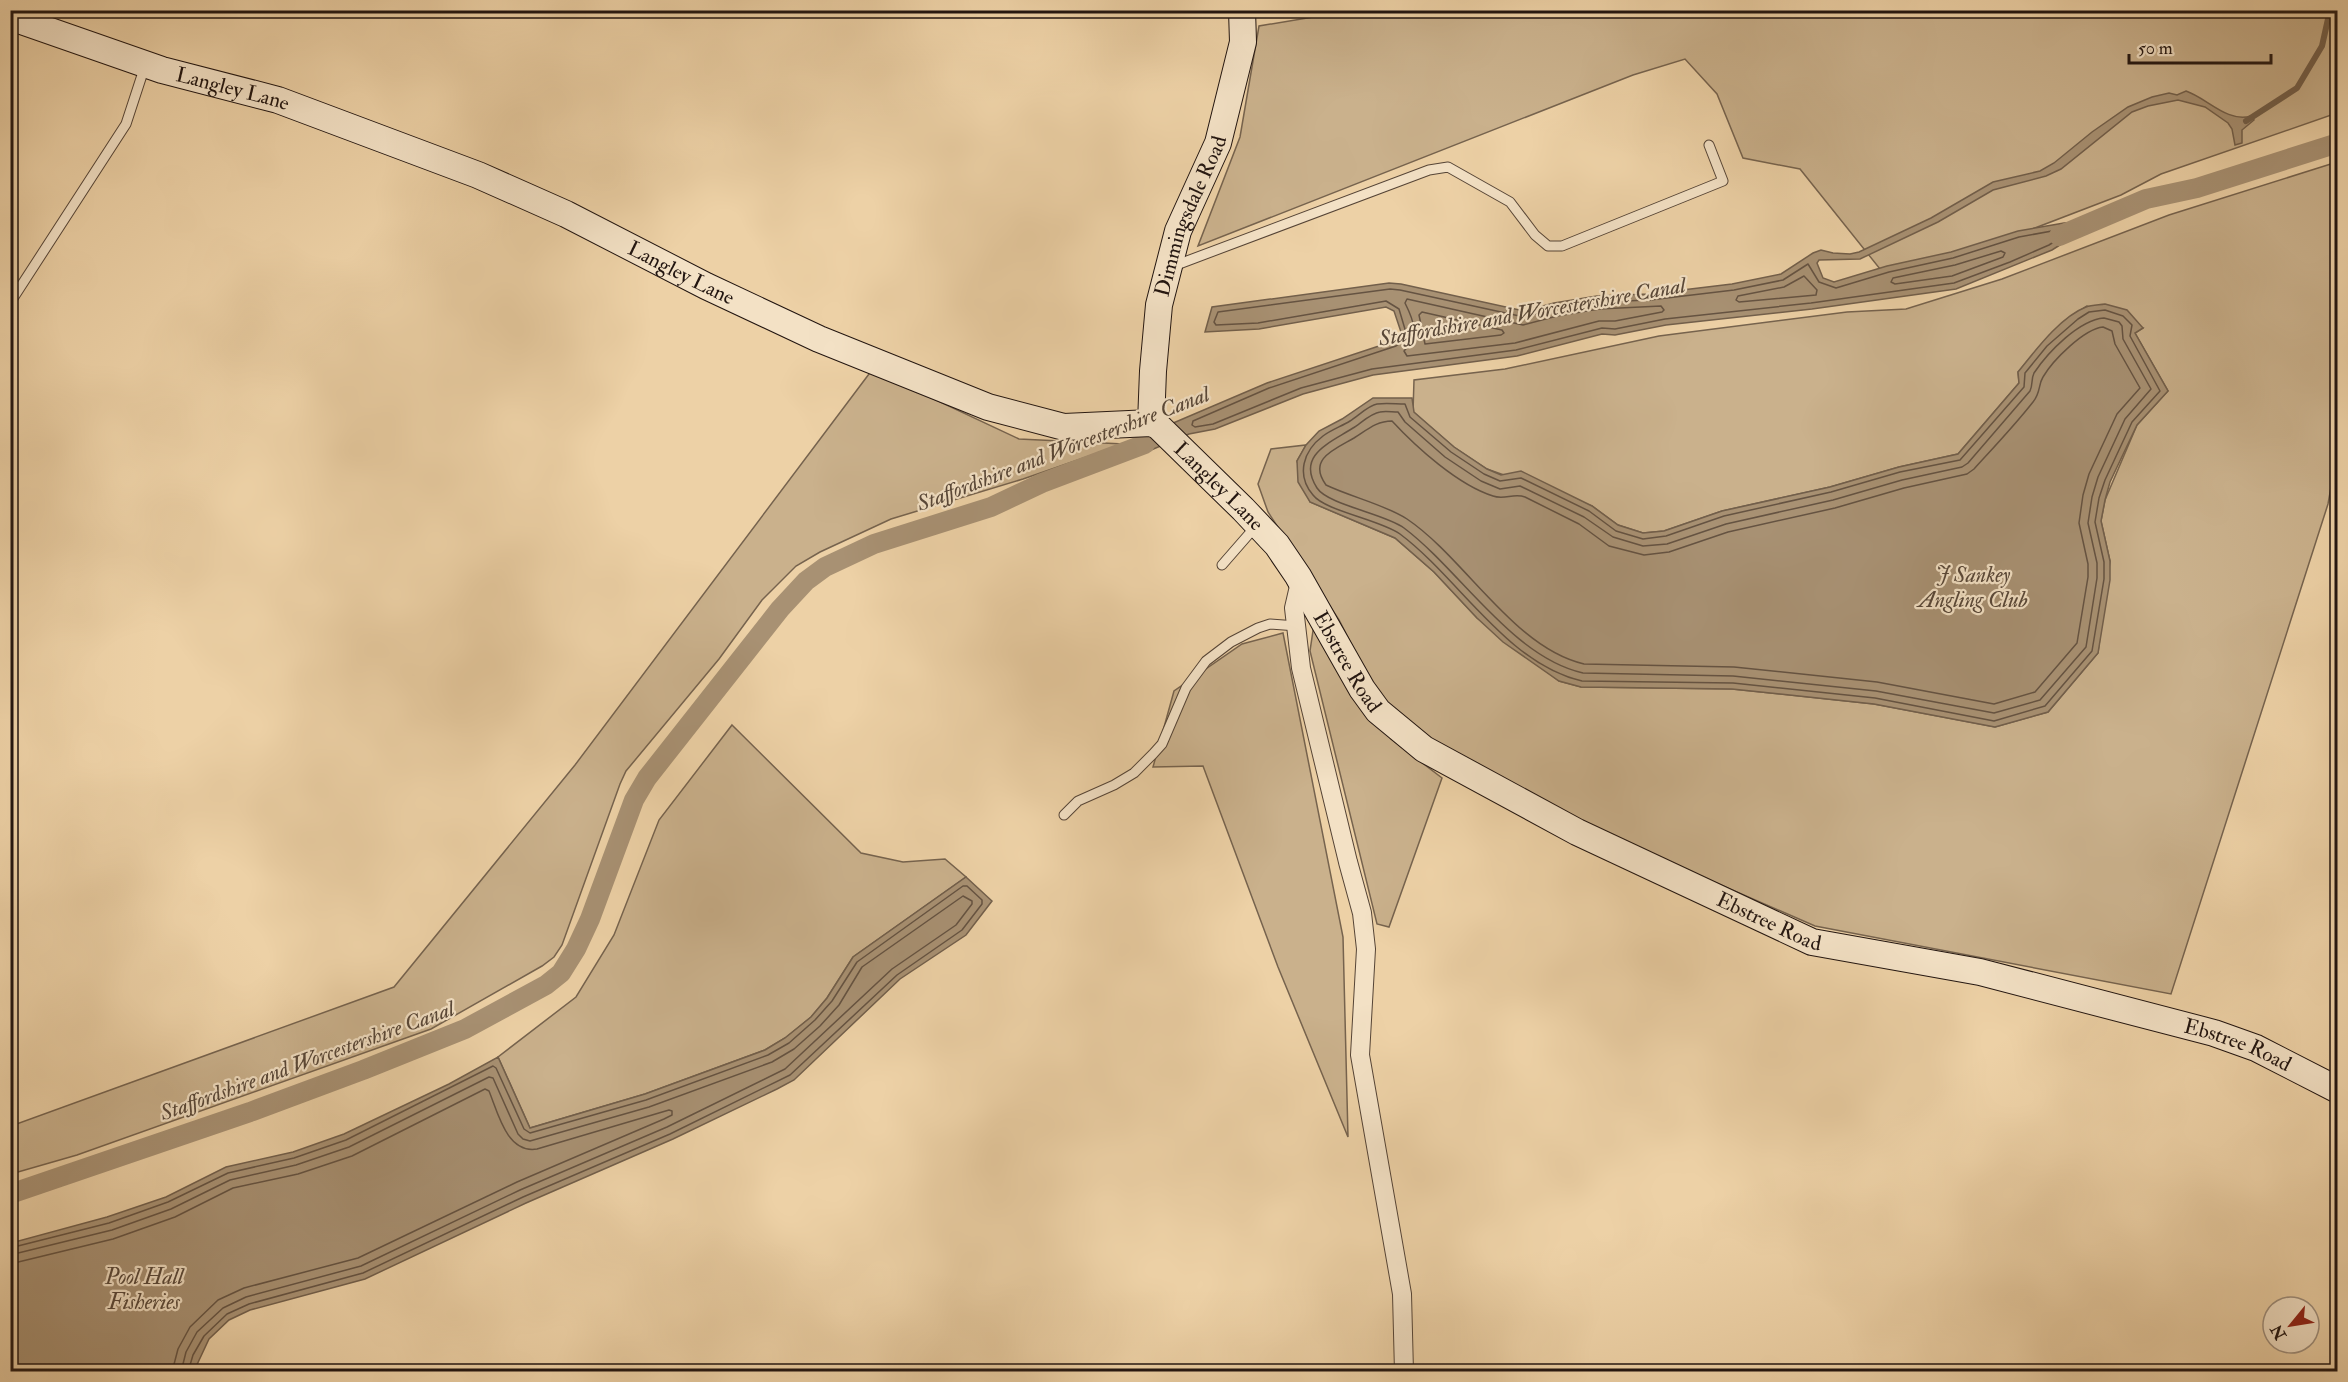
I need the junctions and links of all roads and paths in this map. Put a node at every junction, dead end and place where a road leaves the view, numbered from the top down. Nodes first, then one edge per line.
1 (1242, 10) edge
2 (10, 17) edge
3 (145, 64) junction
4 (1709, 145) dead end
5 (1169, 268) junction
6 (10, 303) edge
7 (1155, 424) junction
8 (1258, 524) junction
9 (1222, 565) dead end
10 (1300, 582) junction
11 (1297, 626) junction
12 (1064, 815) dead end
13 (2337, 1090) edge
14 (1404, 1371) edge

1 - 5 street, Dimmingsdale Road
2 - 3 street, Langley Lane
3 - 6 lane
3 - 7 street, Langley Lane
4 - 5 lane
5 - 7 street, Dimmingsdale Road
7 - 8 street, Langley Lane
8 - 9 lane
8 - 10 street, Langley Lane
10 - 11 street
10 - 13 street, Ebstree Road
11 - 12 lane
11 - 14 street

